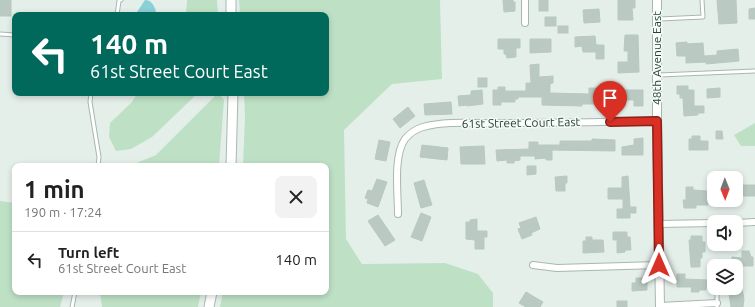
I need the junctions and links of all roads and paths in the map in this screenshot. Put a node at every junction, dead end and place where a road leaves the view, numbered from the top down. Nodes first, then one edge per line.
1 (121, 0) edge
2 (231, 0) edge
3 (525, 0) edge
4 (657, 0) edge
5 (702, 0) edge
6 (117, 12) edge
7 (231, 12) edge
8 (657, 19) junction
9 (525, 23) dead end
10 (0, 34) edge
11 (12, 35) edge
12 (755, 70) edge
13 (657, 75) junction
14 (91, 96) edge
15 (233, 96) edge
16 (657, 121) junction
17 (98, 163) edge
18 (231, 163) edge
19 (398, 214) dead end
20 (743, 222) edge
21 (755, 222) edge
22 (707, 223) edge
23 (659, 224) junction
24 (533, 265) dead end
25 (659, 265) junction
26 (74, 295) edge
27 (211, 295) edge
28 (717, 305) edge
29 (72, 307) edge
30 (209, 307) edge
31 (660, 307) edge

1 - 6 lane
2 - 7 main road
3 - 9 street
4 - 8 street, 48th Avenue East
5 - 8 lane
8 - 13 street, 48th Avenue East
10 - 11 lane
12 - 13 lane
13 - 16 street, 48th Avenue East
14 - 17 lane
15 - 18 main road
16 - 19 street, 61st Street Court East
16 - 23 street, 48th Avenue East
20 - 21 street
22 - 23 street
23 - 25 street, 48th Avenue East
24 - 25 street
25 - 31 street, 48th Avenue East
26 - 29 lane
27 - 30 main road
28 - 31 street

